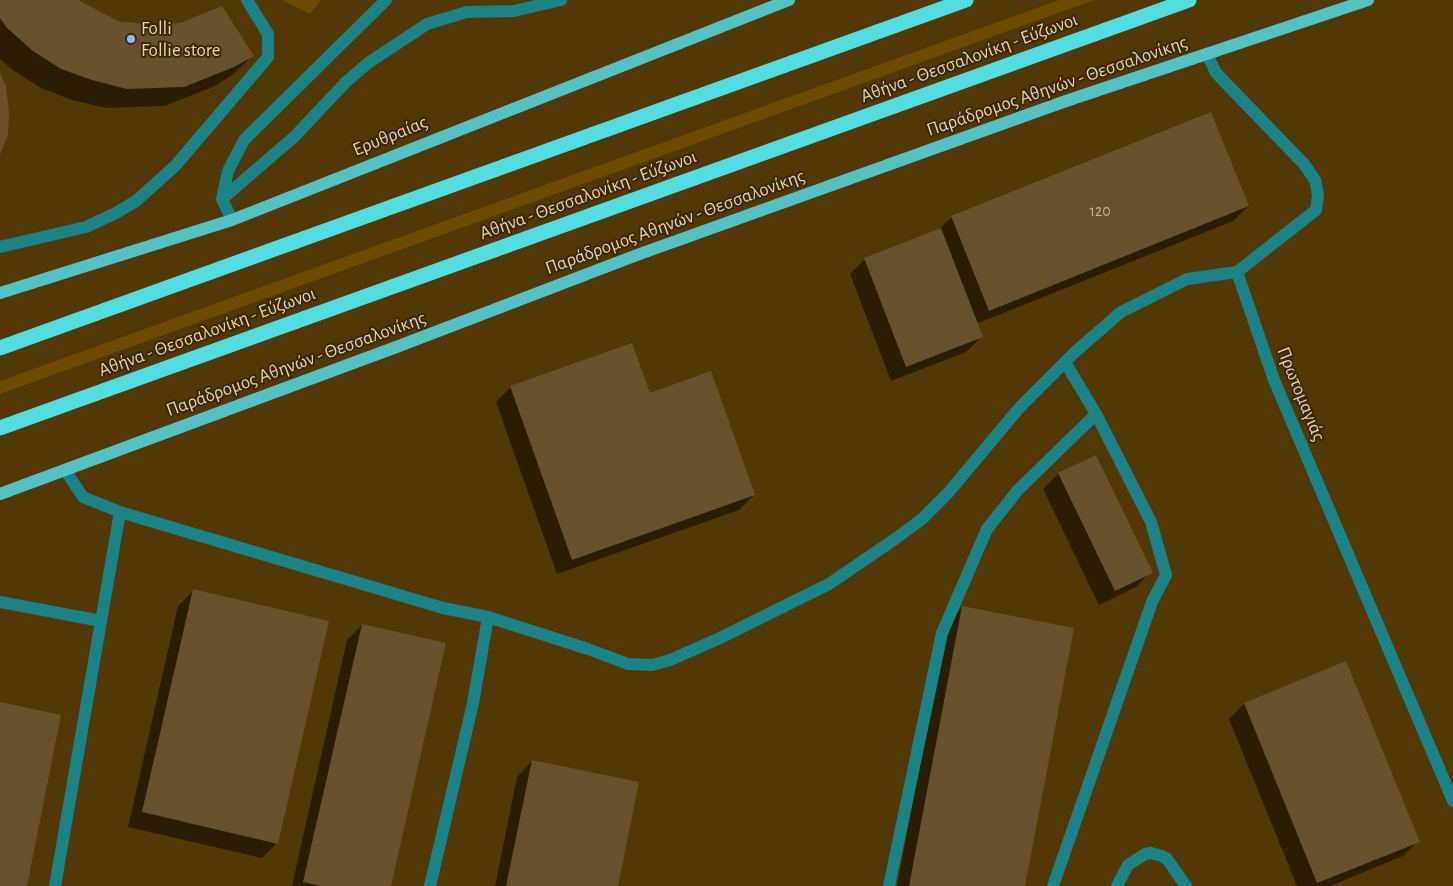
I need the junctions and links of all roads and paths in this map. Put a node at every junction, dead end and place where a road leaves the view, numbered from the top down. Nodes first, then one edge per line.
1 (247, 0) edge
2 (386, 0) edge
3 (561, 0) edge
4 (790, 0) edge
5 (966, 0) edge
6 (1190, 0) edge
7 (1368, 0) edge
8 (1207, 54) junction
9 (222, 199) junction
10 (232, 220) junction
11 (0, 247) edge
12 (1237, 272) junction
13 (0, 293) edge
14 (0, 348) edge
15 (1066, 362) junction
16 (1096, 414) junction
17 (0, 428) edge
18 (65, 470) junction
19 (0, 494) edge
20 (120, 512) junction
21 (0, 602) edge
22 (488, 617) junction
23 (101, 621) junction
24 (1453, 801) edge
25 (55, 886) edge
26 (430, 886) edge
27 (889, 886) edge
28 (1053, 886) edge
29 (1118, 886) edge
30 (1186, 886) edge

1 - 11 street
2 - 9 street
3 - 9 street
4 - 10 main road, Ερυθραίας
5 - 14 highway
6 - 17 highway, Αθήνα - Θεσσαλονίκη - Εύζωνοι
7 - 8 main road, Παράδρομος Αθηνών - Θεσσαλονίκης
8 - 12 street
8 - 18 main road, Παράδρομος Αθηνών - Θεσσαλονίκης
9 - 10 street
10 - 13 main road, Ερυθραίας
12 - 15 street
12 - 24 street, Πρωτομαγιάς
15 - 16 street
15 - 22 street
16 - 27 street
16 - 28 street
18 - 19 main road, Παράδρομος Αθηνών - Θεσσαλονίκης
18 - 20 street
20 - 22 street
20 - 23 street
21 - 23 street
22 - 26 street
23 - 25 street
29 - 30 street

